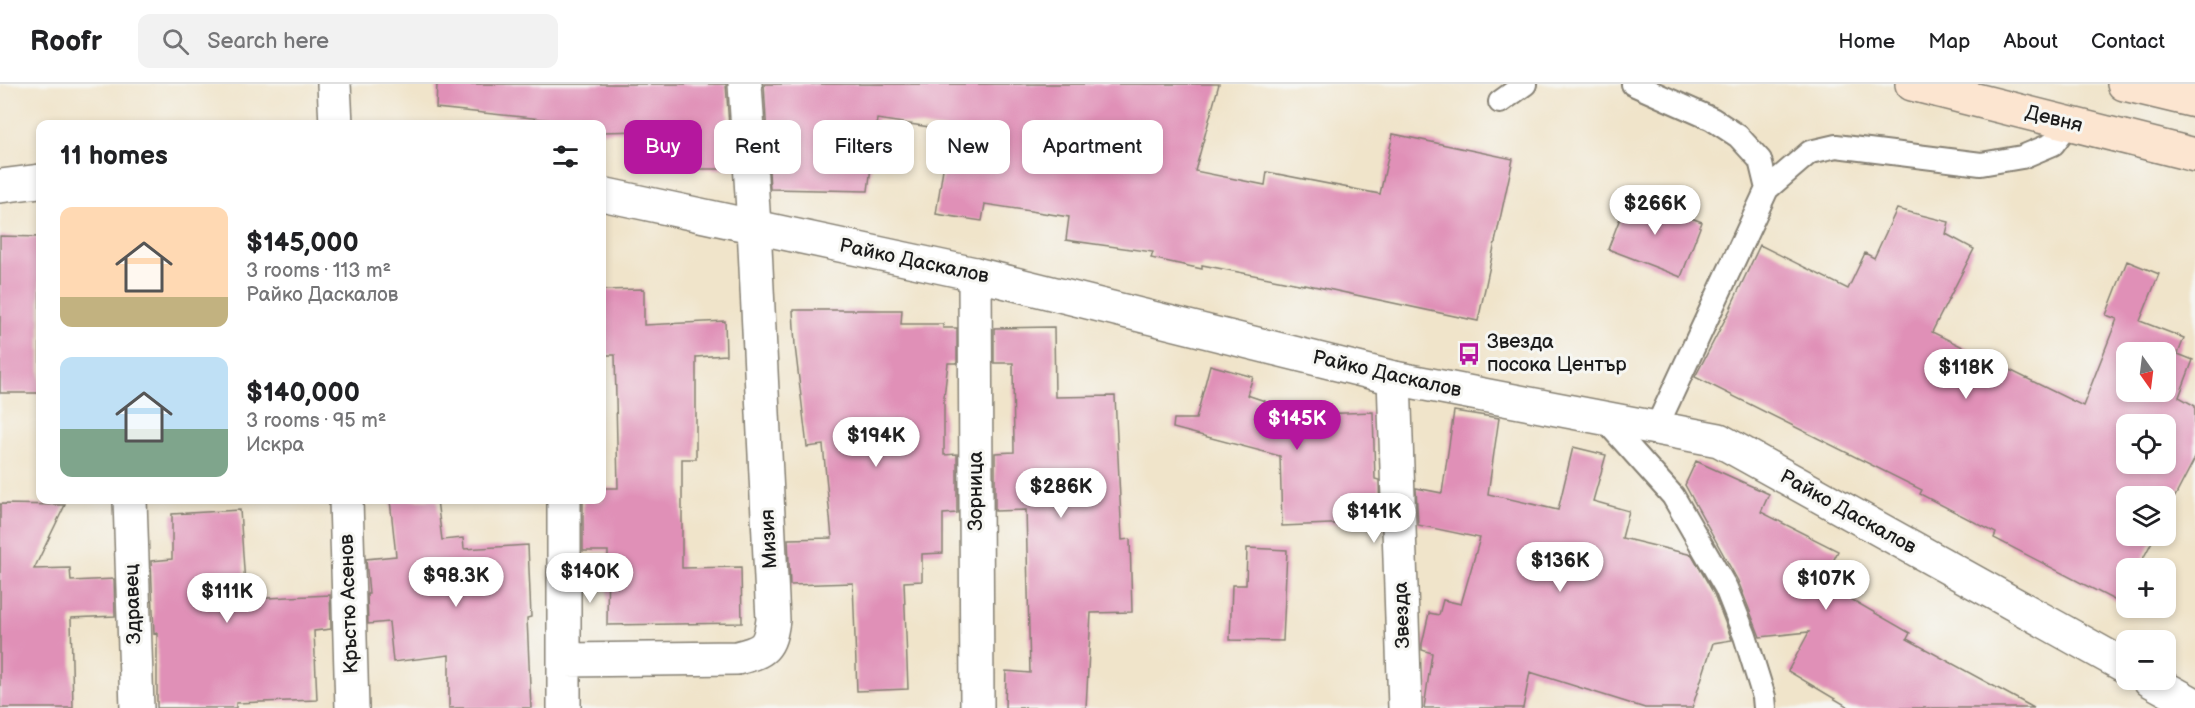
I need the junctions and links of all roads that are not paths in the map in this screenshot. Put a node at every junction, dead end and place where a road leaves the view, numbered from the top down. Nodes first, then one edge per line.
1 (334, 84) edge
2 (745, 84) edge
3 (1525, 84) edge
4 (1633, 84) edge
5 (1912, 84) edge
6 (2124, 84) edge
7 (2195, 101) edge
8 (1500, 102) dead end
9 (336, 120) edge
10 (2069, 123) junction
11 (2195, 155) edge
12 (36, 182) edge
13 (0, 186) edge
14 (1767, 189) junction
15 (606, 195) edge
16 (754, 226) junction
17 (975, 274) junction
18 (1394, 378) junction
19 (1604, 418) junction
20 (1656, 428) junction
21 (130, 504) edge
22 (346, 504) edge
23 (564, 504) edge
24 (564, 660) junction
25 (2116, 661) edge
26 (2168, 690) edge
27 (2195, 705) edge
28 (137, 708) edge
29 (352, 708) edge
30 (564, 708) edge
31 (977, 708) edge
32 (1405, 708) edge
33 (1765, 708) edge

1 - 9 street
2 - 16 street, Мизия
3 - 8 lane
4 - 14 lane
5 - 10 main road, Девня
6 - 7 main road
10 - 11 main road, Девня
10 - 14 lane
12 - 13 street
14 - 20 lane
15 - 16 street, Райко Даскалов
16 - 17 street, Райко Даскалов
16 - 24 street, Мизия
17 - 18 street, Райко Даскалов
17 - 31 street, Зорница
18 - 19 street, Райко Даскалов
18 - 32 street, Звезда
19 - 20 street, Райко Даскалов
19 - 33 lane
20 - 25 street, Райко Даскалов
21 - 28 street, Здравец
22 - 29 street, Кръстю Асенов
23 - 24 street
24 - 30 street
26 - 27 street

